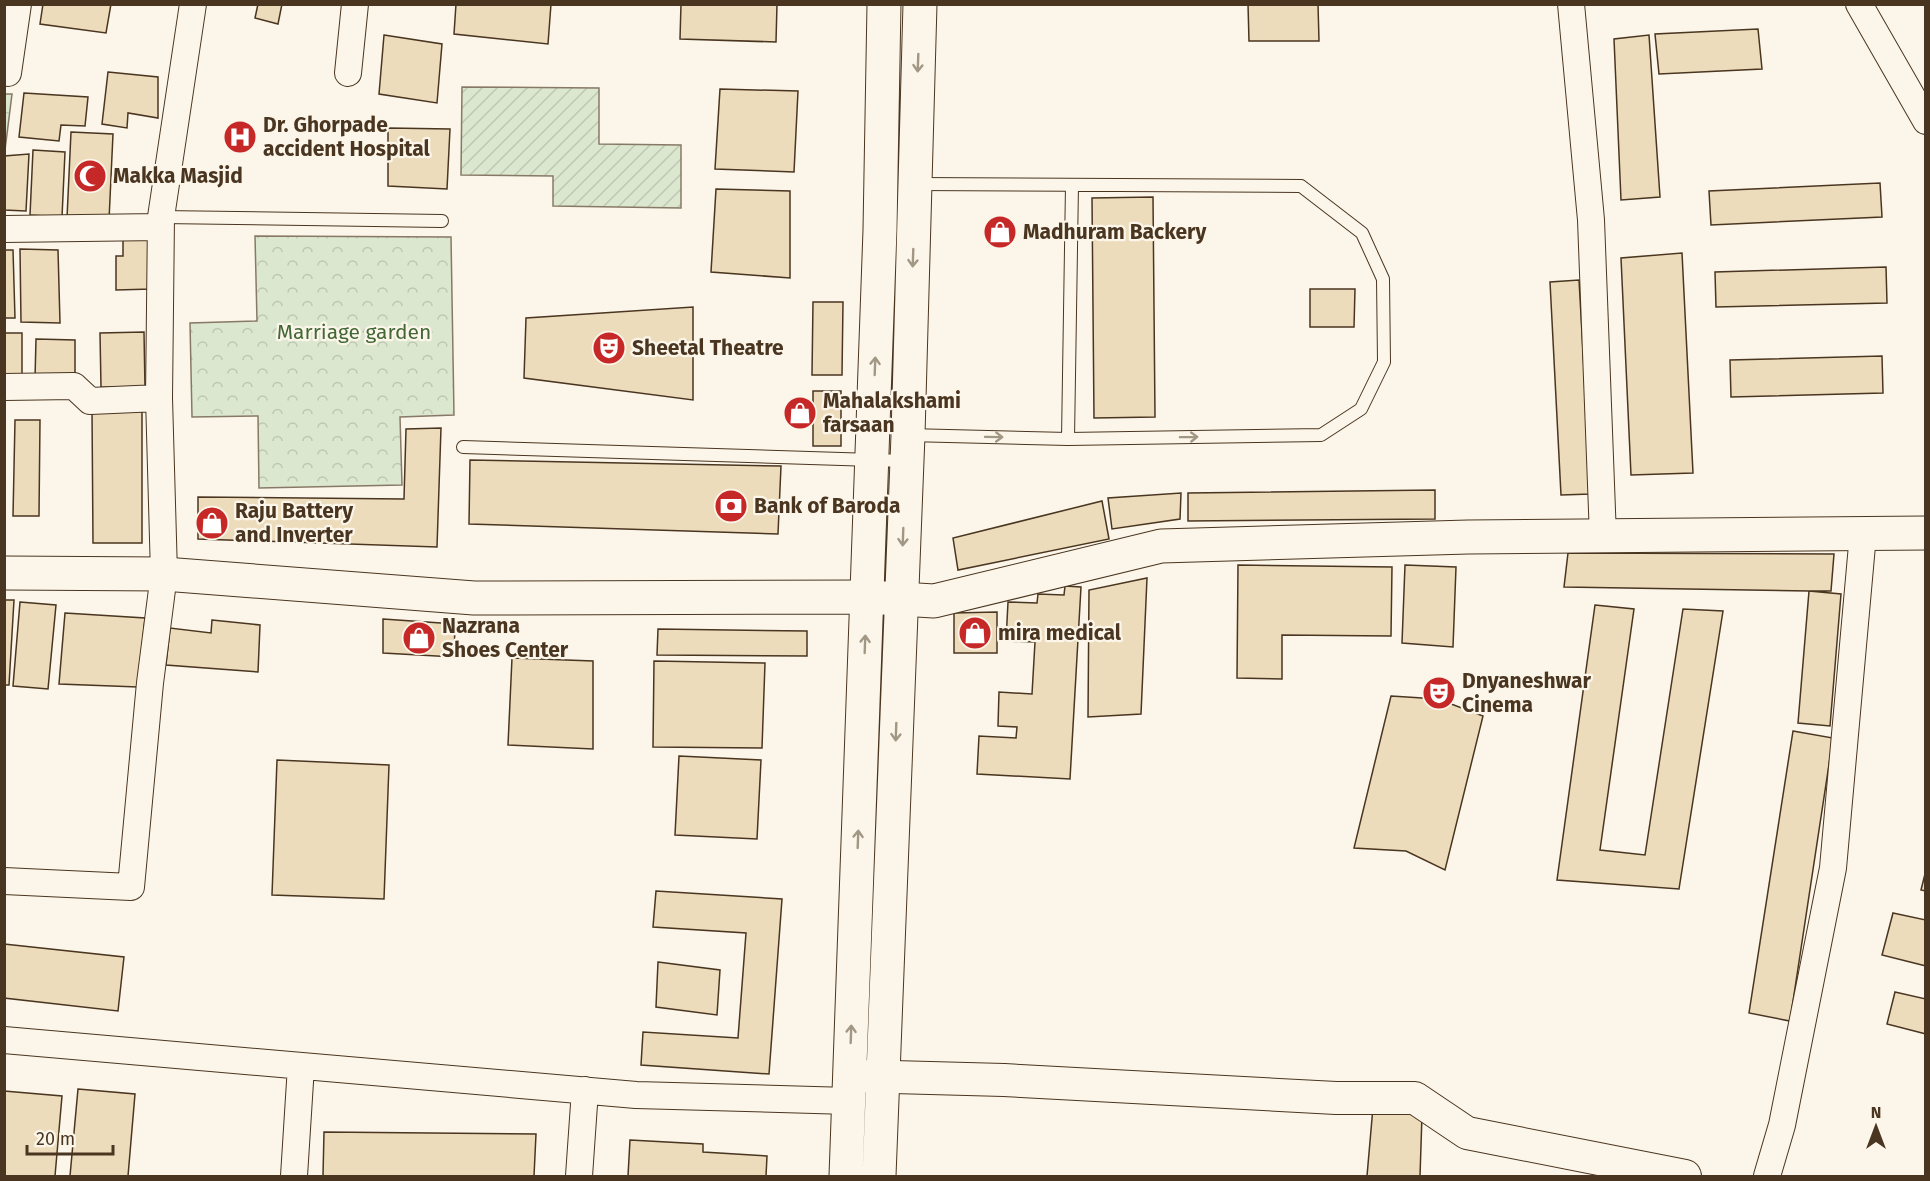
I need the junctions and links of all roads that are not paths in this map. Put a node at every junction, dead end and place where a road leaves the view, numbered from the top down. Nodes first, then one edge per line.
1 (18, 4) edge
2 (193, 4) edge
3 (355, 4) edge
4 (884, 4) edge
5 (920, 4) edge
6 (1571, 4) edge
7 (1859, 4) edge
8 (8, 73) dead end
9 (348, 73) dead end
10 (1926, 121) edge
11 (898, 185) junction
12 (1072, 185) junction
13 (442, 221) dead end
14 (160, 222) junction
15 (4, 229) edge
16 (4, 387) edge
17 (159, 398) junction
18 (1068, 438) junction
19 (890, 443) junction
20 (463, 447) dead end
21 (1926, 533) edge
22 (1863, 534) junction
23 (1603, 537) junction
24 (4, 573) edge
25 (164, 574) junction
26 (867, 597) junction
27 (901, 600) junction
28 (4, 881) edge
29 (4, 1040) edge
30 (301, 1066) junction
31 (883, 1078) junction
32 (849, 1089) junction
33 (585, 1090) junction
34 (294, 1176) edge
35 (579, 1176) edge
36 (846, 1176) edge
37 (879, 1176) edge
38 (1685, 1176) edge
39 (1767, 1176) edge

1 - 8 street
2 - 14 street
3 - 9 street
4 - 11 main road
5 -> 11 main road
6 - 23 street
7 - 10 street
11 - 12 lane
11 - 19 main road
12 - 18 lane
18 -> 12 lane
13 - 14 lane
14 - 15 street
14 - 17 street
16 - 17 street
17 - 25 street
19 -> 18 lane
19 - 20 lane
19 - 26 main road
19 -> 27 main road
21 - 22 main road
22 - 23 main road
22 - 39 street
23 - 27 main road
24 - 25 main road
25 - 26 main road
25 - 28 street
26 - 27 main road
32 -> 26 main road
27 -> 31 main road
29 - 30 street
30 - 33 street
30 - 34 street
31 - 32 street
31 - 37 main road
31 - 38 street
32 - 33 street
32 - 36 main road
33 - 35 street

